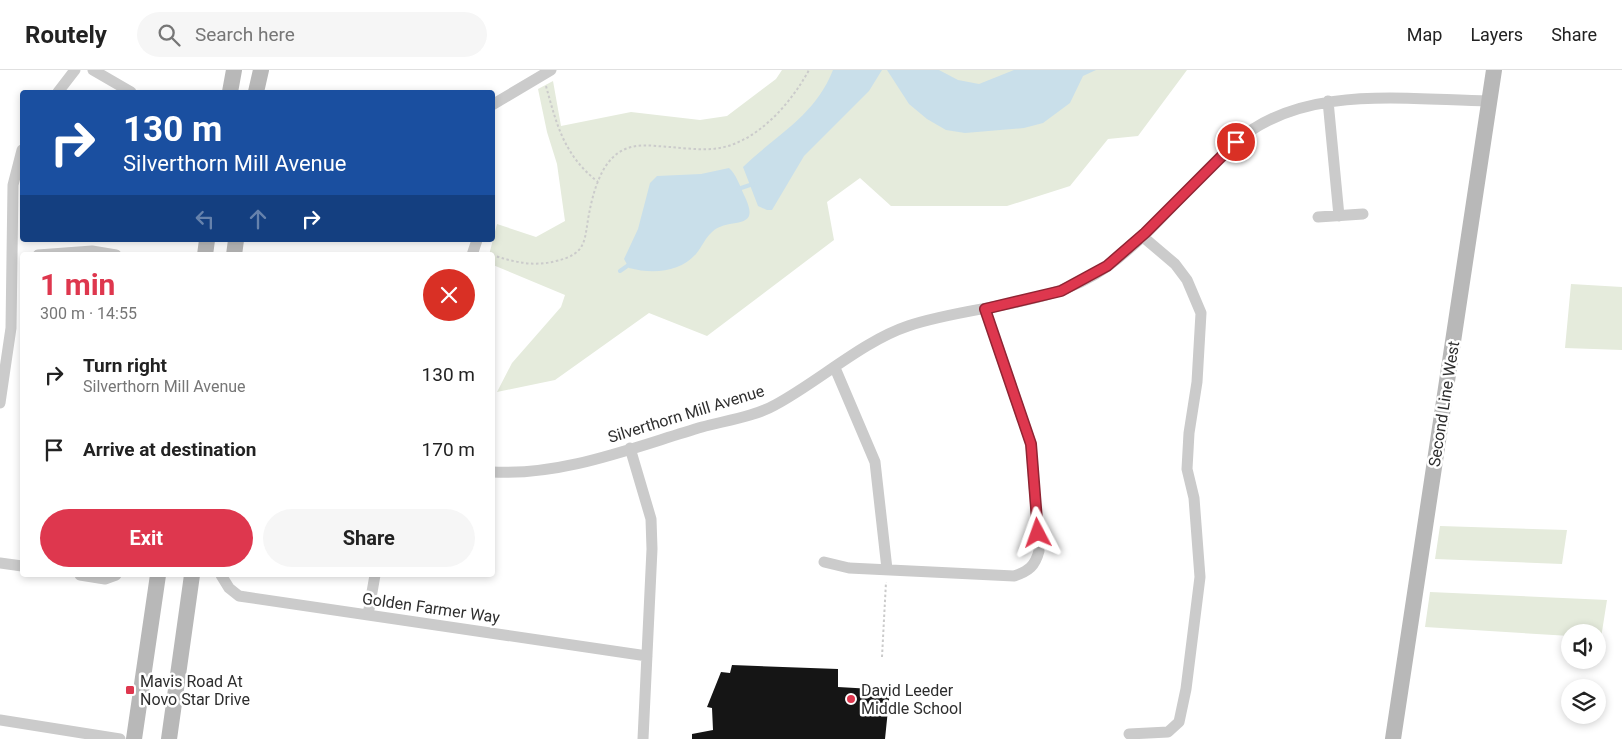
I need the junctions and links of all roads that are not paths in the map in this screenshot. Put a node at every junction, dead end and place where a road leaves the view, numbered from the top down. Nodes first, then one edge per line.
1 (75, 70) edge
2 (93, 70) edge
3 (234, 70) edge
4 (260, 70) edge
5 (1494, 70) edge
6 (547, 72) edge
7 (60, 90) edge
8 (128, 90) edge
9 (230, 90) edge
10 (256, 90) edge
11 (1328, 101) junction
12 (1489, 101) junction
13 (495, 104) edge
14 (20, 158) edge
15 (1363, 214) dead end
16 (1339, 216) junction
17 (1318, 217) dead end
18 (1142, 236) junction
19 (78, 252) edge
20 (98, 252) edge
21 (17, 256) edge
22 (985, 309) junction
23 (835, 368) junction
24 (0, 402) edge
25 (630, 448) junction
26 (495, 472) edge
27 (0, 562) edge
28 (824, 562) dead end
29 (20, 566) edge
30 (887, 569) junction
31 (92, 577) edge
32 (110, 577) edge
33 (158, 577) edge
34 (192, 577) edge
35 (222, 577) edge
36 (375, 577) edge
37 (368, 615) junction
38 (647, 656) junction
39 (0, 720) edge
40 (1129, 734) dead end
41 (120, 739) edge
42 (134, 739) edge
43 (169, 739) edge
44 (643, 739) edge
45 (1393, 739) edge

1 - 7 street
2 - 8 street
3 - 9 street
4 - 10 street
5 - 12 street, Second Line West
6 - 13 street
11 - 12 street, Silverthorn Mill Avenue
11 - 16 street
11 - 18 street, Silverthorn Mill Avenue
12 - 45 street, Second Line West
14 - 21 street
15 - 16 street
16 - 17 street
18 - 22 street, Silverthorn Mill Avenue
18 - 40 street
19 - 20 street
21 - 24 street
22 - 23 street, Silverthorn Mill Avenue
22 - 30 street
23 - 25 street, Silverthorn Mill Avenue
23 - 30 street
25 - 26 street, Silverthorn Mill Avenue
25 - 38 street
27 - 29 street
28 - 30 street
31 - 32 street
33 - 42 street
34 - 43 street
35 - 37 street, Golden Farmer Way
36 - 37 street
37 - 38 street, Golden Farmer Way
38 - 44 street
39 - 41 street

